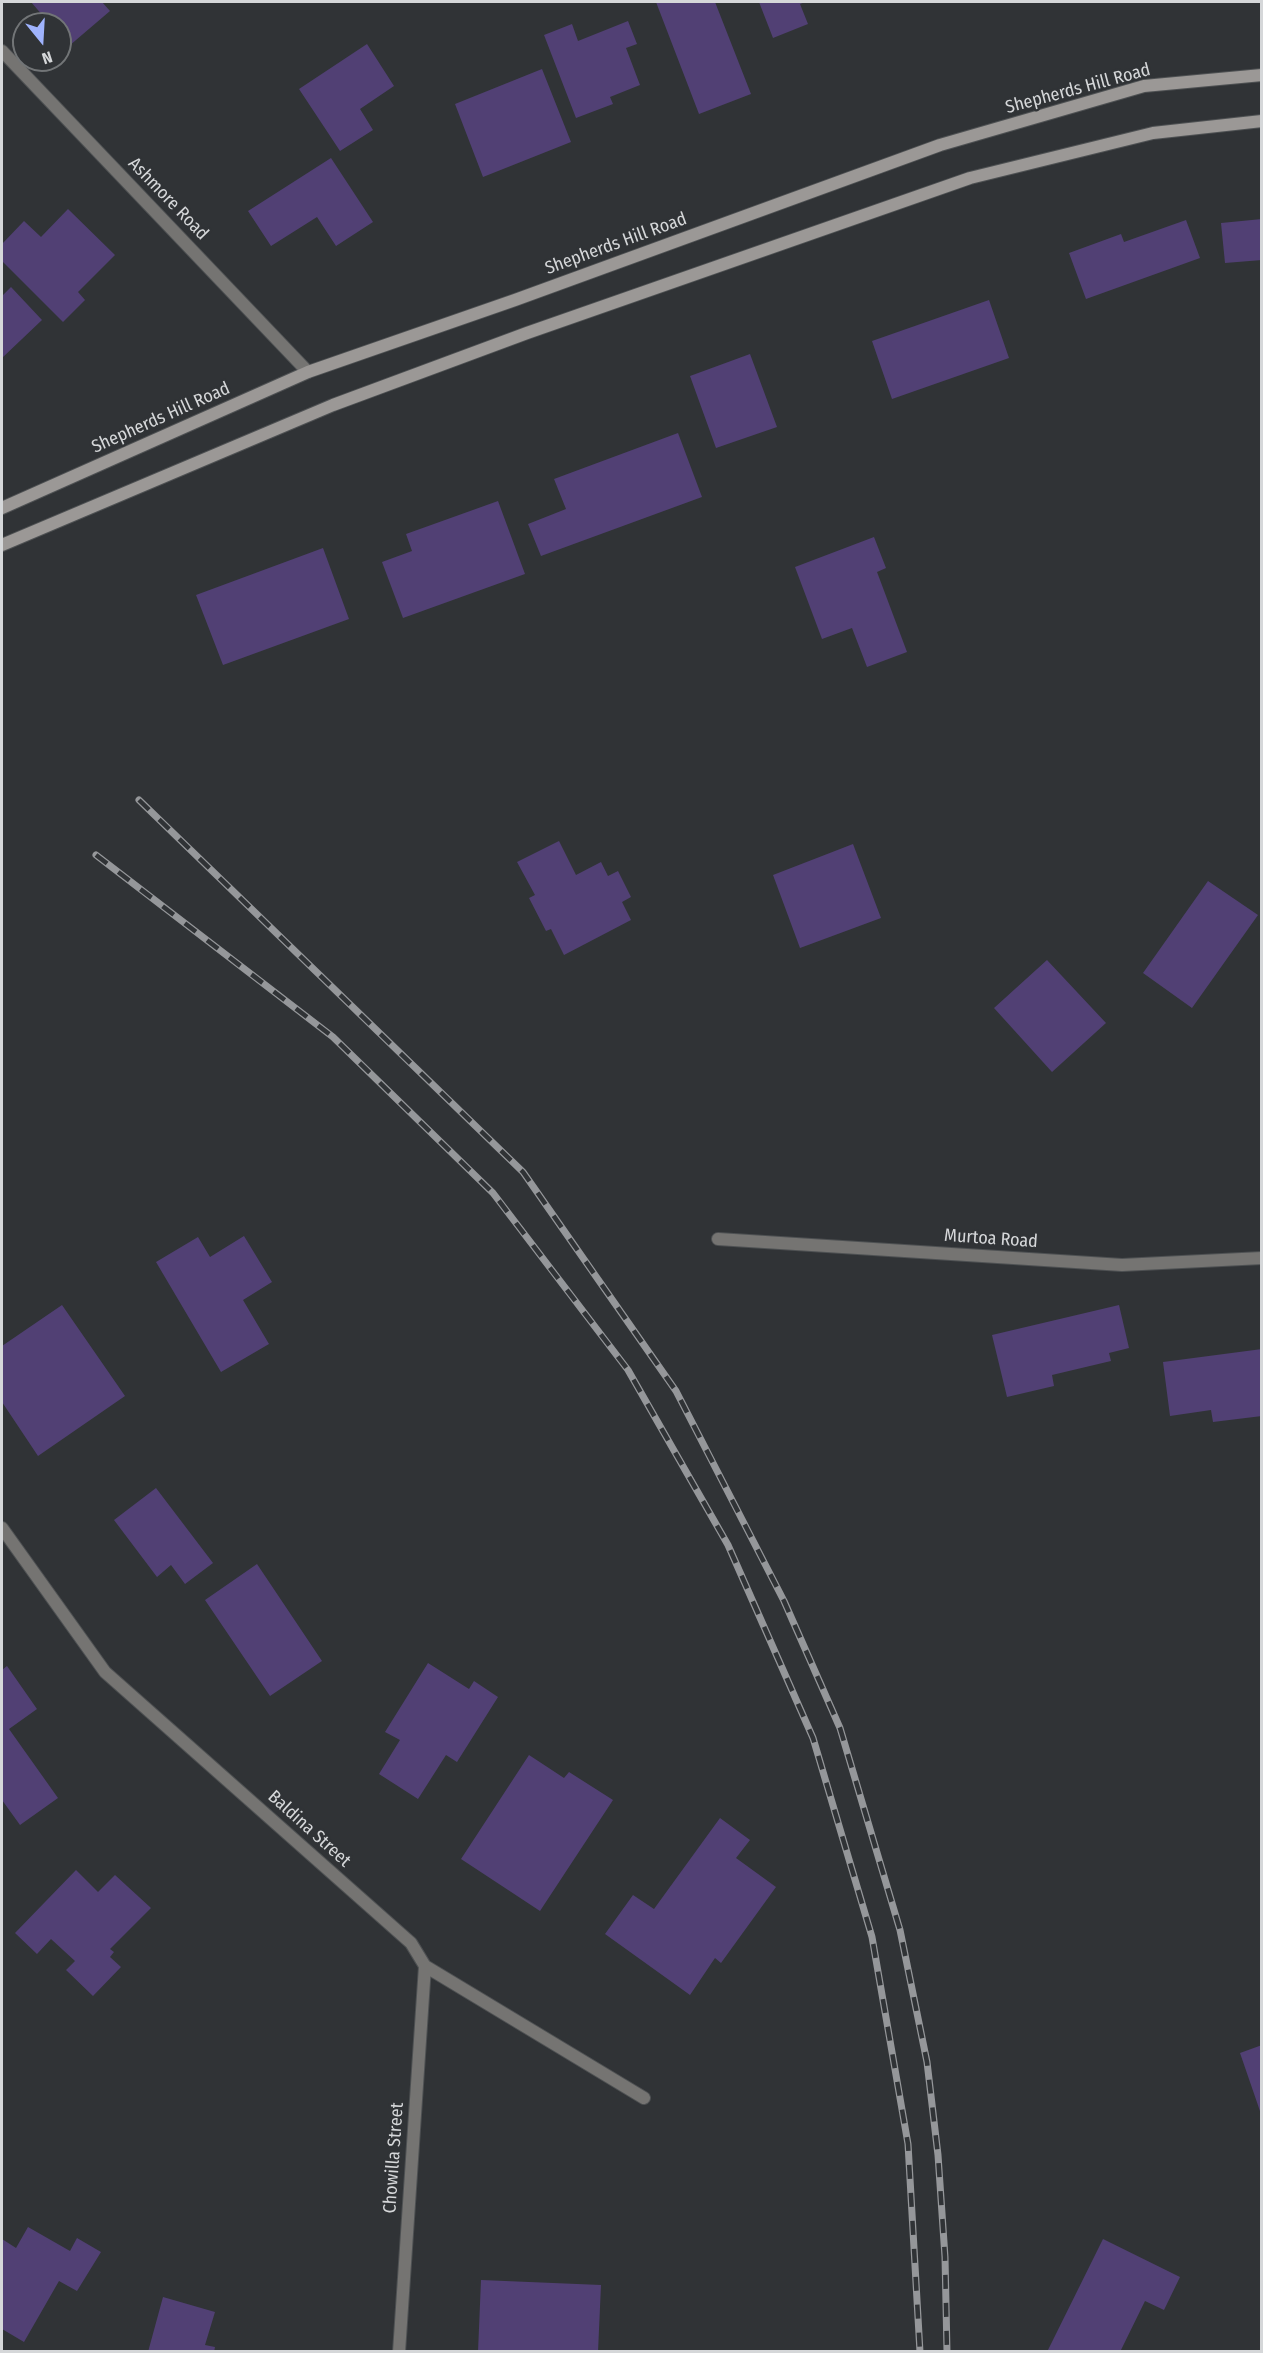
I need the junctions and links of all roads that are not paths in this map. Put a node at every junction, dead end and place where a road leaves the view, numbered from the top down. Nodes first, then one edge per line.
1 (2, 51) edge
2 (1262, 75) edge
3 (1262, 121) edge
4 (308, 372) junction
5 (2, 508) edge
6 (2, 544) edge
7 (718, 1239) dead end
8 (1262, 1258) edge
9 (2, 1528) edge
10 (425, 1966) junction
11 (644, 2098) dead end
12 (399, 2352) edge

1 - 4 street, Ashmore Road
2 - 4 main road, Shepherds Hill Road
3 - 6 main road
4 - 5 main road, Shepherds Hill Road
7 - 8 street, Murtoa Road
9 - 10 street, Baldina Street
10 - 11 street, Baldina Street
10 - 12 street, Chowilla Street

